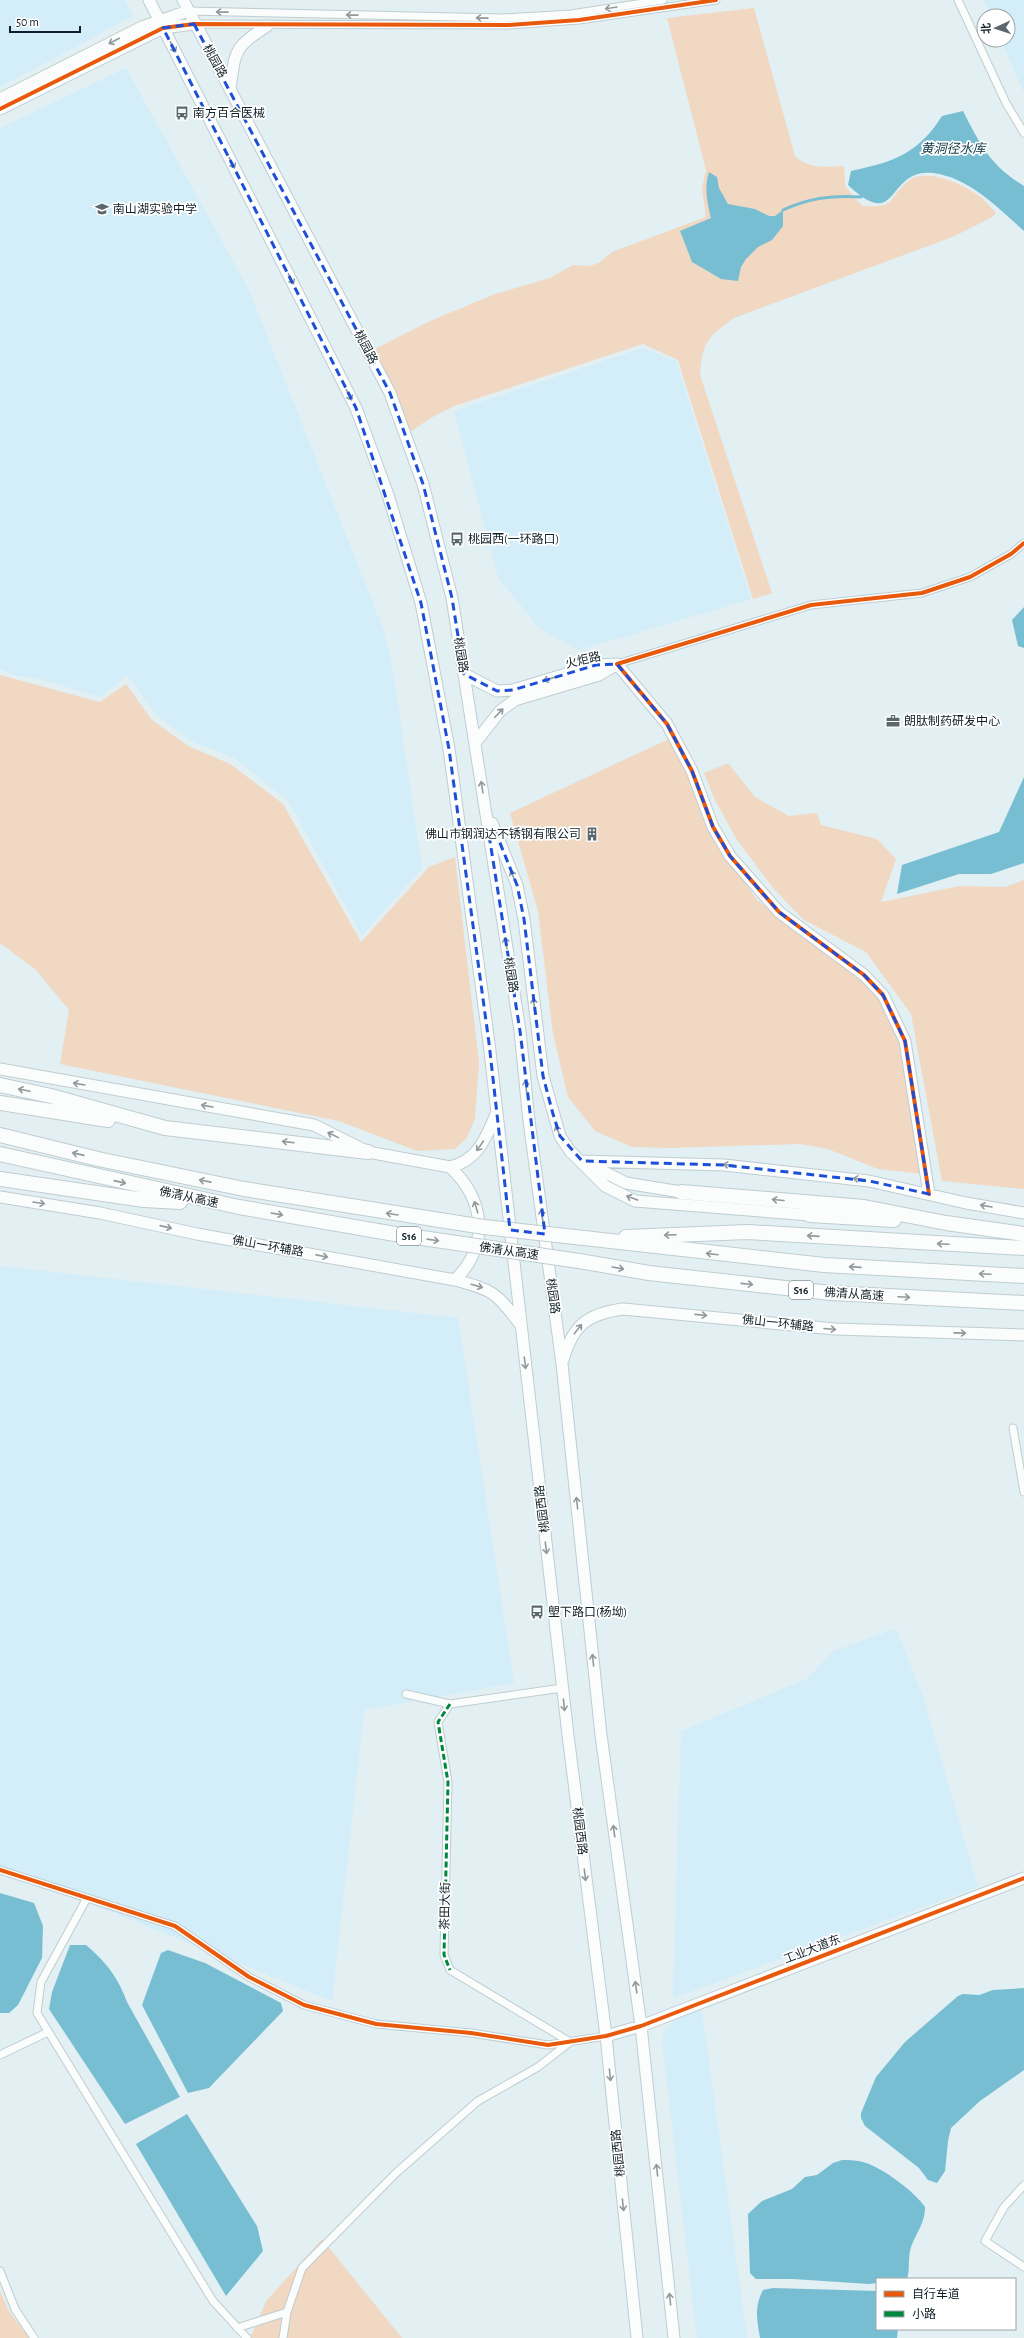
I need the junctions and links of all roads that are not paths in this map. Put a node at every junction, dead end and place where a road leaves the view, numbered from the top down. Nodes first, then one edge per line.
1 (149, 0) edge
2 (183, 0) edge
3 (663, 0) edge
4 (716, 0) edge
5 (958, 0) edge
6 (188, 11) junction
7 (161, 24) junction
8 (194, 24) junction
9 (267, 26) junction
10 (230, 88) junction
11 (0, 100) edge
12 (0, 110) edge
13 (1024, 134) edge
14 (1024, 543) edge
15 (617, 664) junction
16 (464, 674) junction
17 (475, 743) junction
18 (484, 804) junction
19 (0, 1069) edge
20 (0, 1085) edge
21 (0, 1103) edge
22 (497, 1111) junction
23 (166, 1128) junction
24 (0, 1135) edge
25 (368, 1152) junction
26 (0, 1154) edge
27 (582, 1161) junction
28 (450, 1167) junction
29 (0, 1179) edge
30 (681, 1192) joint
31 (929, 1194) junction
32 (0, 1197) edge
33 (218, 1204) junction
34 (1024, 1213) edge
35 (810, 1215) joint
36 (946, 1223) junction
37 (1024, 1234) edge
38 (584, 1238) junction
39 (1024, 1248) edge
40 (1024, 1276) edge
41 (454, 1280) junction
42 (1024, 1304) edge
43 (521, 1324) junction
44 (1024, 1335) edge
45 (562, 1364) junction
46 (1013, 1428) dead end
47 (1024, 1492) edge
48 (562, 1688) junction
49 (406, 1694) dead end
50 (450, 1704) junction
51 (0, 1870) edge
52 (1024, 1878) edge
53 (87, 1898) junction
54 (641, 2026) junction
55 (48, 2032) junction
56 (606, 2036) junction
57 (570, 2042) junction
58 (0, 2055) edge
59 (1024, 2185) edge
60 (1024, 2267) edge
61 (0, 2271) edge
62 (286, 2312) junction
63 (237, 2328) junction
64 (34, 2338) edge
65 (247, 2338) edge
66 (283, 2338) edge
67 (637, 2338) edge
68 (674, 2338) edge

1 - 7 main road
2 - 6 main road, 桃园路
3 -> 6 street
4 - 9 street
5 - 13 street
6 - 7 main road
6 - 8 main road, 桃园路
7 - 8 main road
7 -> 11 main road
7 - 12 main road
7 -> 22 main road
8 - 9 street
8 - 10 main road, 桃园路
9 - 10 main road
10 - 16 main road, 桃园路
14 - 15 street
15 -> 16 main road, 火炬路
17 -> 15 main road, 火炬路
15 - 31 main road
16 - 17 main road, 桃园路
18 -> 17 main road, 桃园路
27 -> 18 main road
45 -> 18 main road, 桃园路
25 -> 19 main road
23 -> 20 highway
21 - 23 highway
22 -> 28 main road
22 - 43 main road
25 -> 23 highway
38 -> 24 highway, 佛清从高速 / S16, bridge
25 - 28 main road
26 -> 33 highway, 佛清从高速 / S16
27 - 30 main road
31 -> 27 main road
35 -> 27 main road
41 -> 28 main road
29 - 33 highway
36 -> 30 highway
34 -> 31 main road
32 -> 41 main road, 佛山一环辅路
33 -> 42 highway, 佛清从高速 / S16, bridge
35 - 36 highway
36 - 37 highway
39 -> 38 highway
40 -> 38 highway, 佛清从高速 / S16
41 -> 43 main road, 佛山一环辅路
43 -> 48 main road, 桃园西路
45 -> 44 main road, 佛山一环辅路
54 -> 45 main road
46 - 47 street
48 - 50 street
48 -> 56 main road, 桃园西路
49 - 50 street
50 - 57 street, 茶田大街
51 - 53 street
52 - 54 main road, 工业大道东
53 - 55 street
53 - 57 street
54 - 56 main road, 工业大道东
68 -> 54 main road
55 - 58 street
55 - 63 street
56 - 57 street
56 -> 67 main road, 桃园西路
57 - 62 street
59 - 60 street
61 - 64 street
62 - 63 street
62 - 66 street
63 - 65 street

